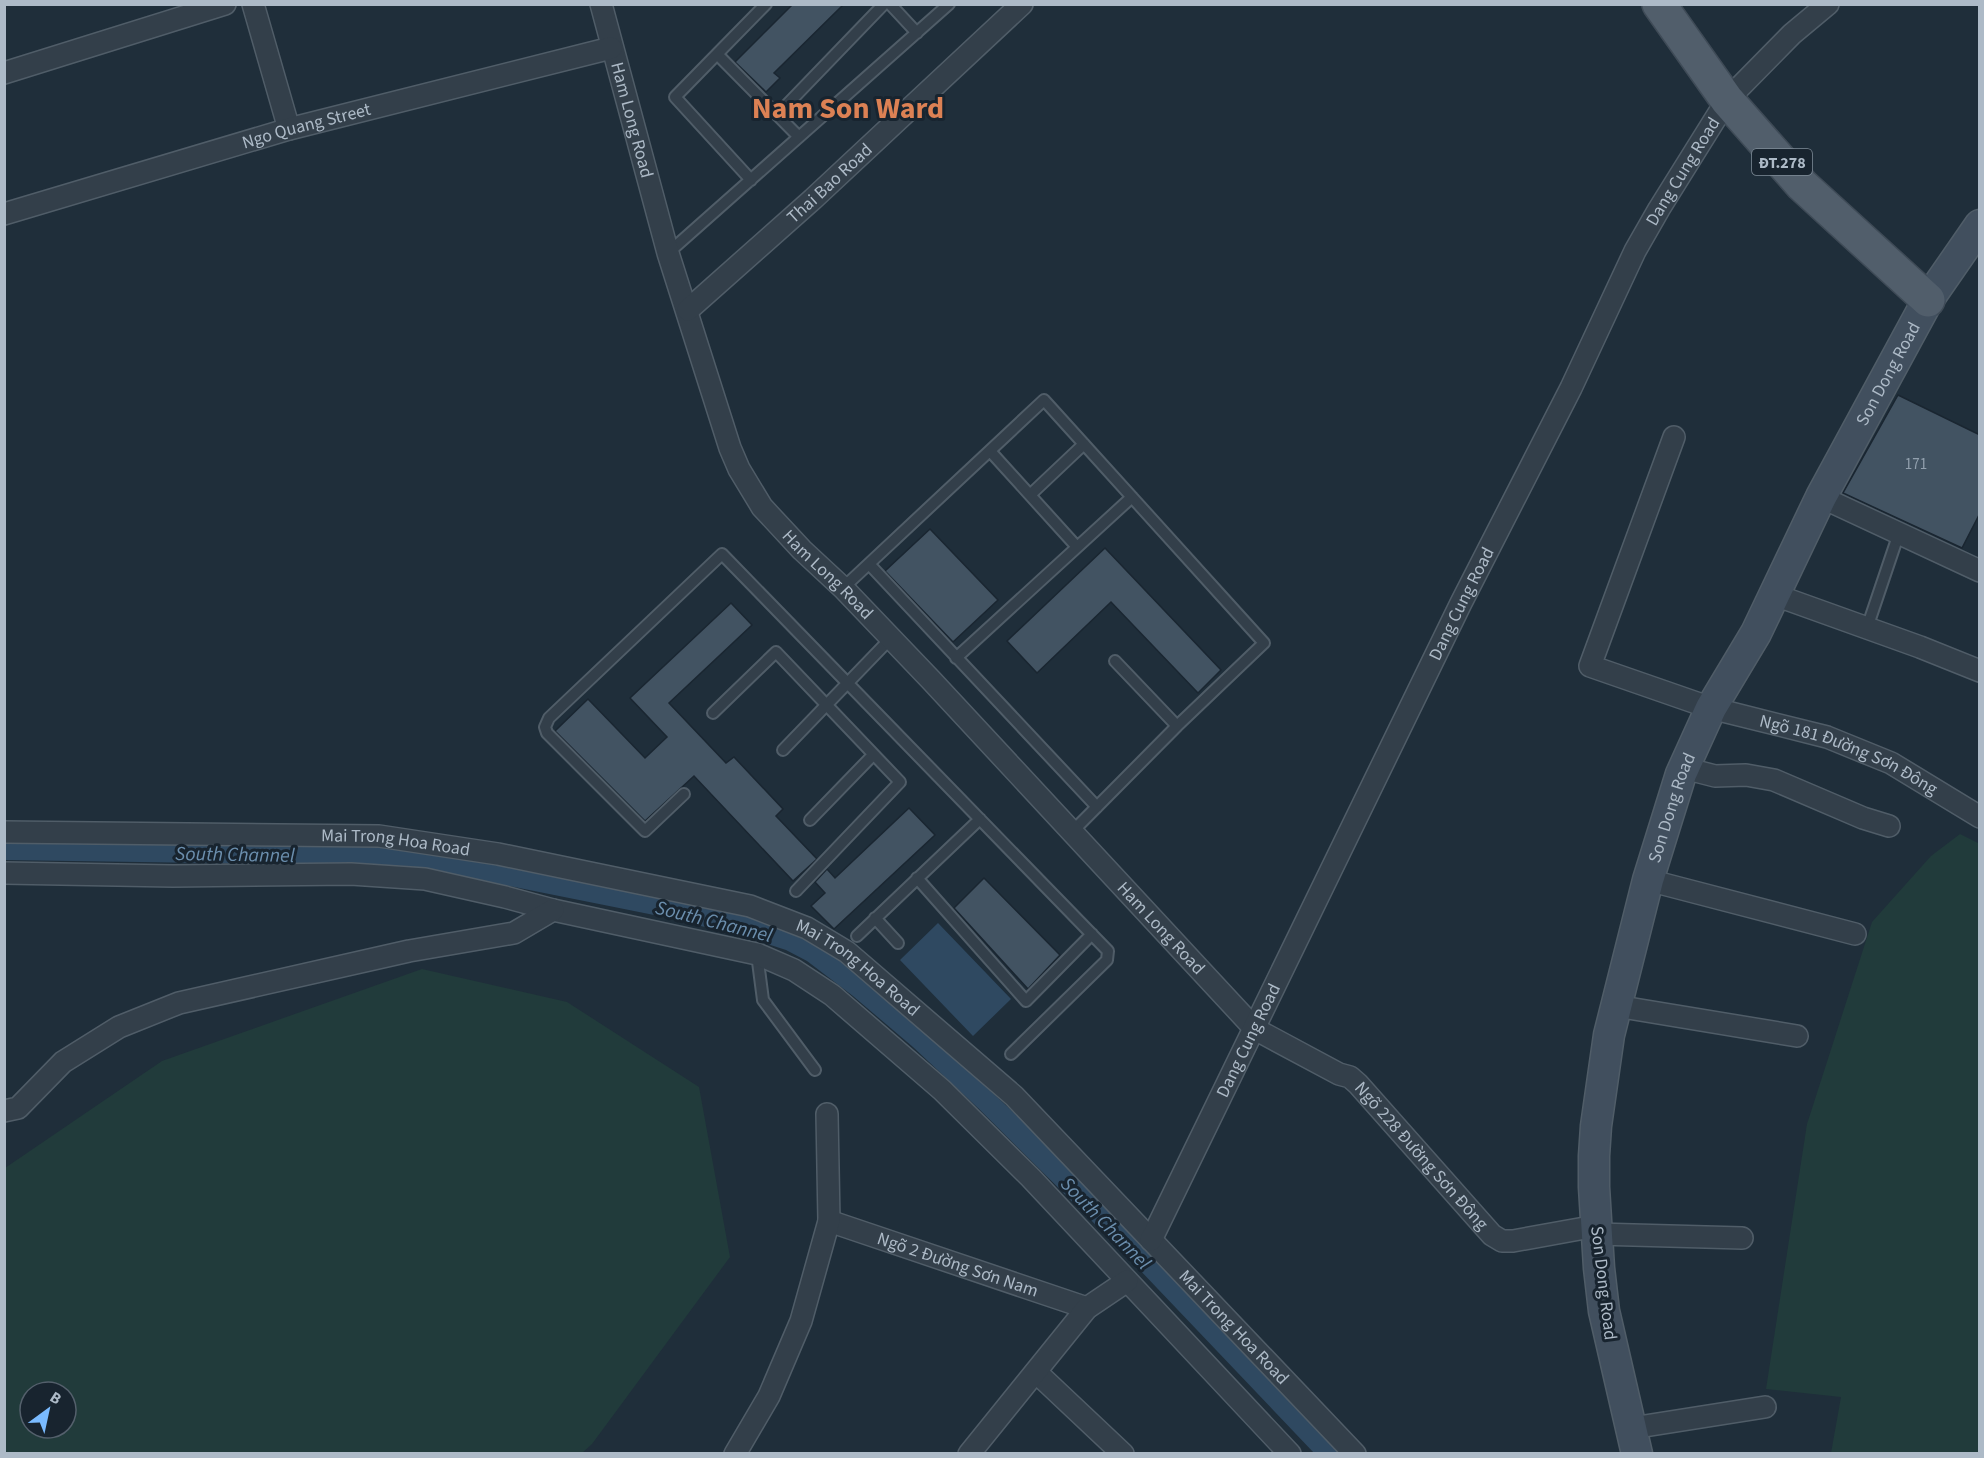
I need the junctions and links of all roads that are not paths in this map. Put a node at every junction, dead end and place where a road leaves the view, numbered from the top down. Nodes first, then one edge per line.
1 (225, 4) edge
2 (253, 4) edge
3 (601, 4) edge
4 (766, 4) edge
5 (884, 4) edge
6 (890, 4) edge
7 (949, 4) edge
8 (1022, 4) edge
9 (1659, 4) edge
10 (1828, 4) edge
11 (917, 33) junction
12 (611, 48) junction
13 (717, 54) junction
14 (4, 72) edge
15 (1727, 100) junction
16 (777, 115) junction
17 (289, 129) junction
18 (799, 137) junction
19 (751, 180) junction
20 (4, 214) edge
21 (1980, 225) edge
22 (668, 253) junction
23 (1928, 300) junction
24 (688, 310) junction
25 (1674, 437) dead end
26 (1084, 444) junction
27 (990, 451) junction
28 (1030, 495) junction
29 (1132, 497) junction
30 (1821, 497) junction
31 (1899, 533) junction
32 (1077, 547) junction
33 (869, 564) junction
34 (1980, 570) edge
35 (843, 588) junction
36 (1774, 595) junction
37 (1867, 628) junction
38 (891, 638) junction
39 (956, 658) junction
40 (1114, 661) dead end
41 (1980, 671) edge
42 (848, 682) junction
43 (826, 705) junction
44 (1711, 708) junction
45 (713, 712) dead end
46 (1177, 726) junction
47 (783, 750) dead end
48 (873, 755) junction
49 (1683, 768) junction
50 (684, 794) dead end
51 (1097, 807) junction
52 (1980, 817) edge
53 (981, 819) junction
54 (810, 820) dead end
55 (1889, 826) dead end
56 (4, 831) edge
57 (1072, 832) junction
58 (4, 873) edge
59 (917, 878) junction
60 (1648, 880) junction
61 (796, 891) dead end
62 (552, 910) junction
63 (875, 918) junction
64 (1092, 934) junction
65 (1855, 934) dead end
66 (857, 936) dead end
67 (898, 943) dead end
68 (757, 954) junction
69 (1616, 1006) junction
70 (1255, 1029) junction
71 (1797, 1036) dead end
72 (1011, 1054) dead end
73 (815, 1070) dead end
74 (4, 1111) edge
75 (827, 1114) dead end
76 (829, 1221) junction
77 (1597, 1230) junction
78 (1742, 1238) dead end
79 (1151, 1240) junction
80 (1127, 1281) junction
81 (1087, 1308) junction
82 (1036, 1372) junction
83 (1765, 1407) dead end
84 (1634, 1441) edge
85 (735, 1454) edge
86 (969, 1454) edge
87 (1123, 1454) edge
88 (1290, 1454) edge
89 (1355, 1454) edge

1 - 14 street
2 - 17 street
3 - 12 street, Ham Long Road
4 - 13 lane
5 - 16 lane
6 - 11 lane
7 - 11 lane
8 - 24 street, Thai Bao Road
9 - 15 main road, ĐT.278
10 - 15 street, Dang Cung Road
11 - 18 lane
12 - 17 street, Ngo Quang Street
12 - 22 street, Ham Long Road
13 - 16 lane
13 - 19 lane
15 - 23 main road, ĐT.278
15 - 70 street, Dang Cung Road
16 - 18 lane
17 - 20 street, Ngo Quang Street
18 - 19 lane
19 - 22 lane
21 - 23 main road, Son Dong Road
22 - 24 street, Ham Long Road
23 - 30 main road, Son Dong Road
24 - 35 street, Ham Long Road
25 - 44 street, Ngõ 181 Đường Sơn Đông
26 - 27 lane
26 - 28 lane
26 - 29 lane
27 - 28 lane
27 - 33 lane
28 - 32 lane
29 - 32 lane
29 - 46 lane
30 - 31 street
30 - 36 main road, Son Dong Road
31 - 34 street
31 - 37 lane
32 - 39 lane
33 - 35 lane
33 - 39 lane
35 - 38 street, Ham Long Road
36 - 37 street
36 - 44 main road, Son Dong Road
37 - 41 street
38 - 42 lane
38 - 57 street, Ham Long Road
39 - 51 lane
40 - 46 lane
42 - 43 lane
42 - 50 lane
42 - 53 lane
43 - 45 lane
43 - 47 lane
43 - 48 lane
44 - 49 main road, Son Dong Road
44 - 52 street, Ngõ 181 Đường Sơn Đông
46 - 51 lane
48 - 54 lane
48 - 61 lane
49 - 55 street
49 - 60 main road, Son Dong Road
51 - 57 lane
53 - 59 lane
53 - 64 lane
56 - 79 street, Mai Trong Hoa Road
57 - 70 street, Ham Long Road
58 - 62 street
59 - 63 lane
59 - 64 lane
60 - 65 street
60 - 69 main road, Son Dong Road
62 - 68 street
62 - 74 street
63 - 66 lane
63 - 67 lane
64 - 72 lane
68 - 73 lane
68 - 80 street
69 - 71 street
69 - 77 main road, Son Dong Road
70 - 77 street, Ngõ 228 Đường Sơn Đông
70 - 79 street, Dang Cung Road
75 - 76 street
76 - 81 street, Ngõ 2 Đường Sơn Nam
76 - 85 street
77 - 78 street
77 - 84 main road, Son Dong Road
79 - 89 street, Mai Trong Hoa Road
80 - 81 street
80 - 88 street
81 - 82 street
82 - 86 street
82 - 87 street
83 - 84 street

